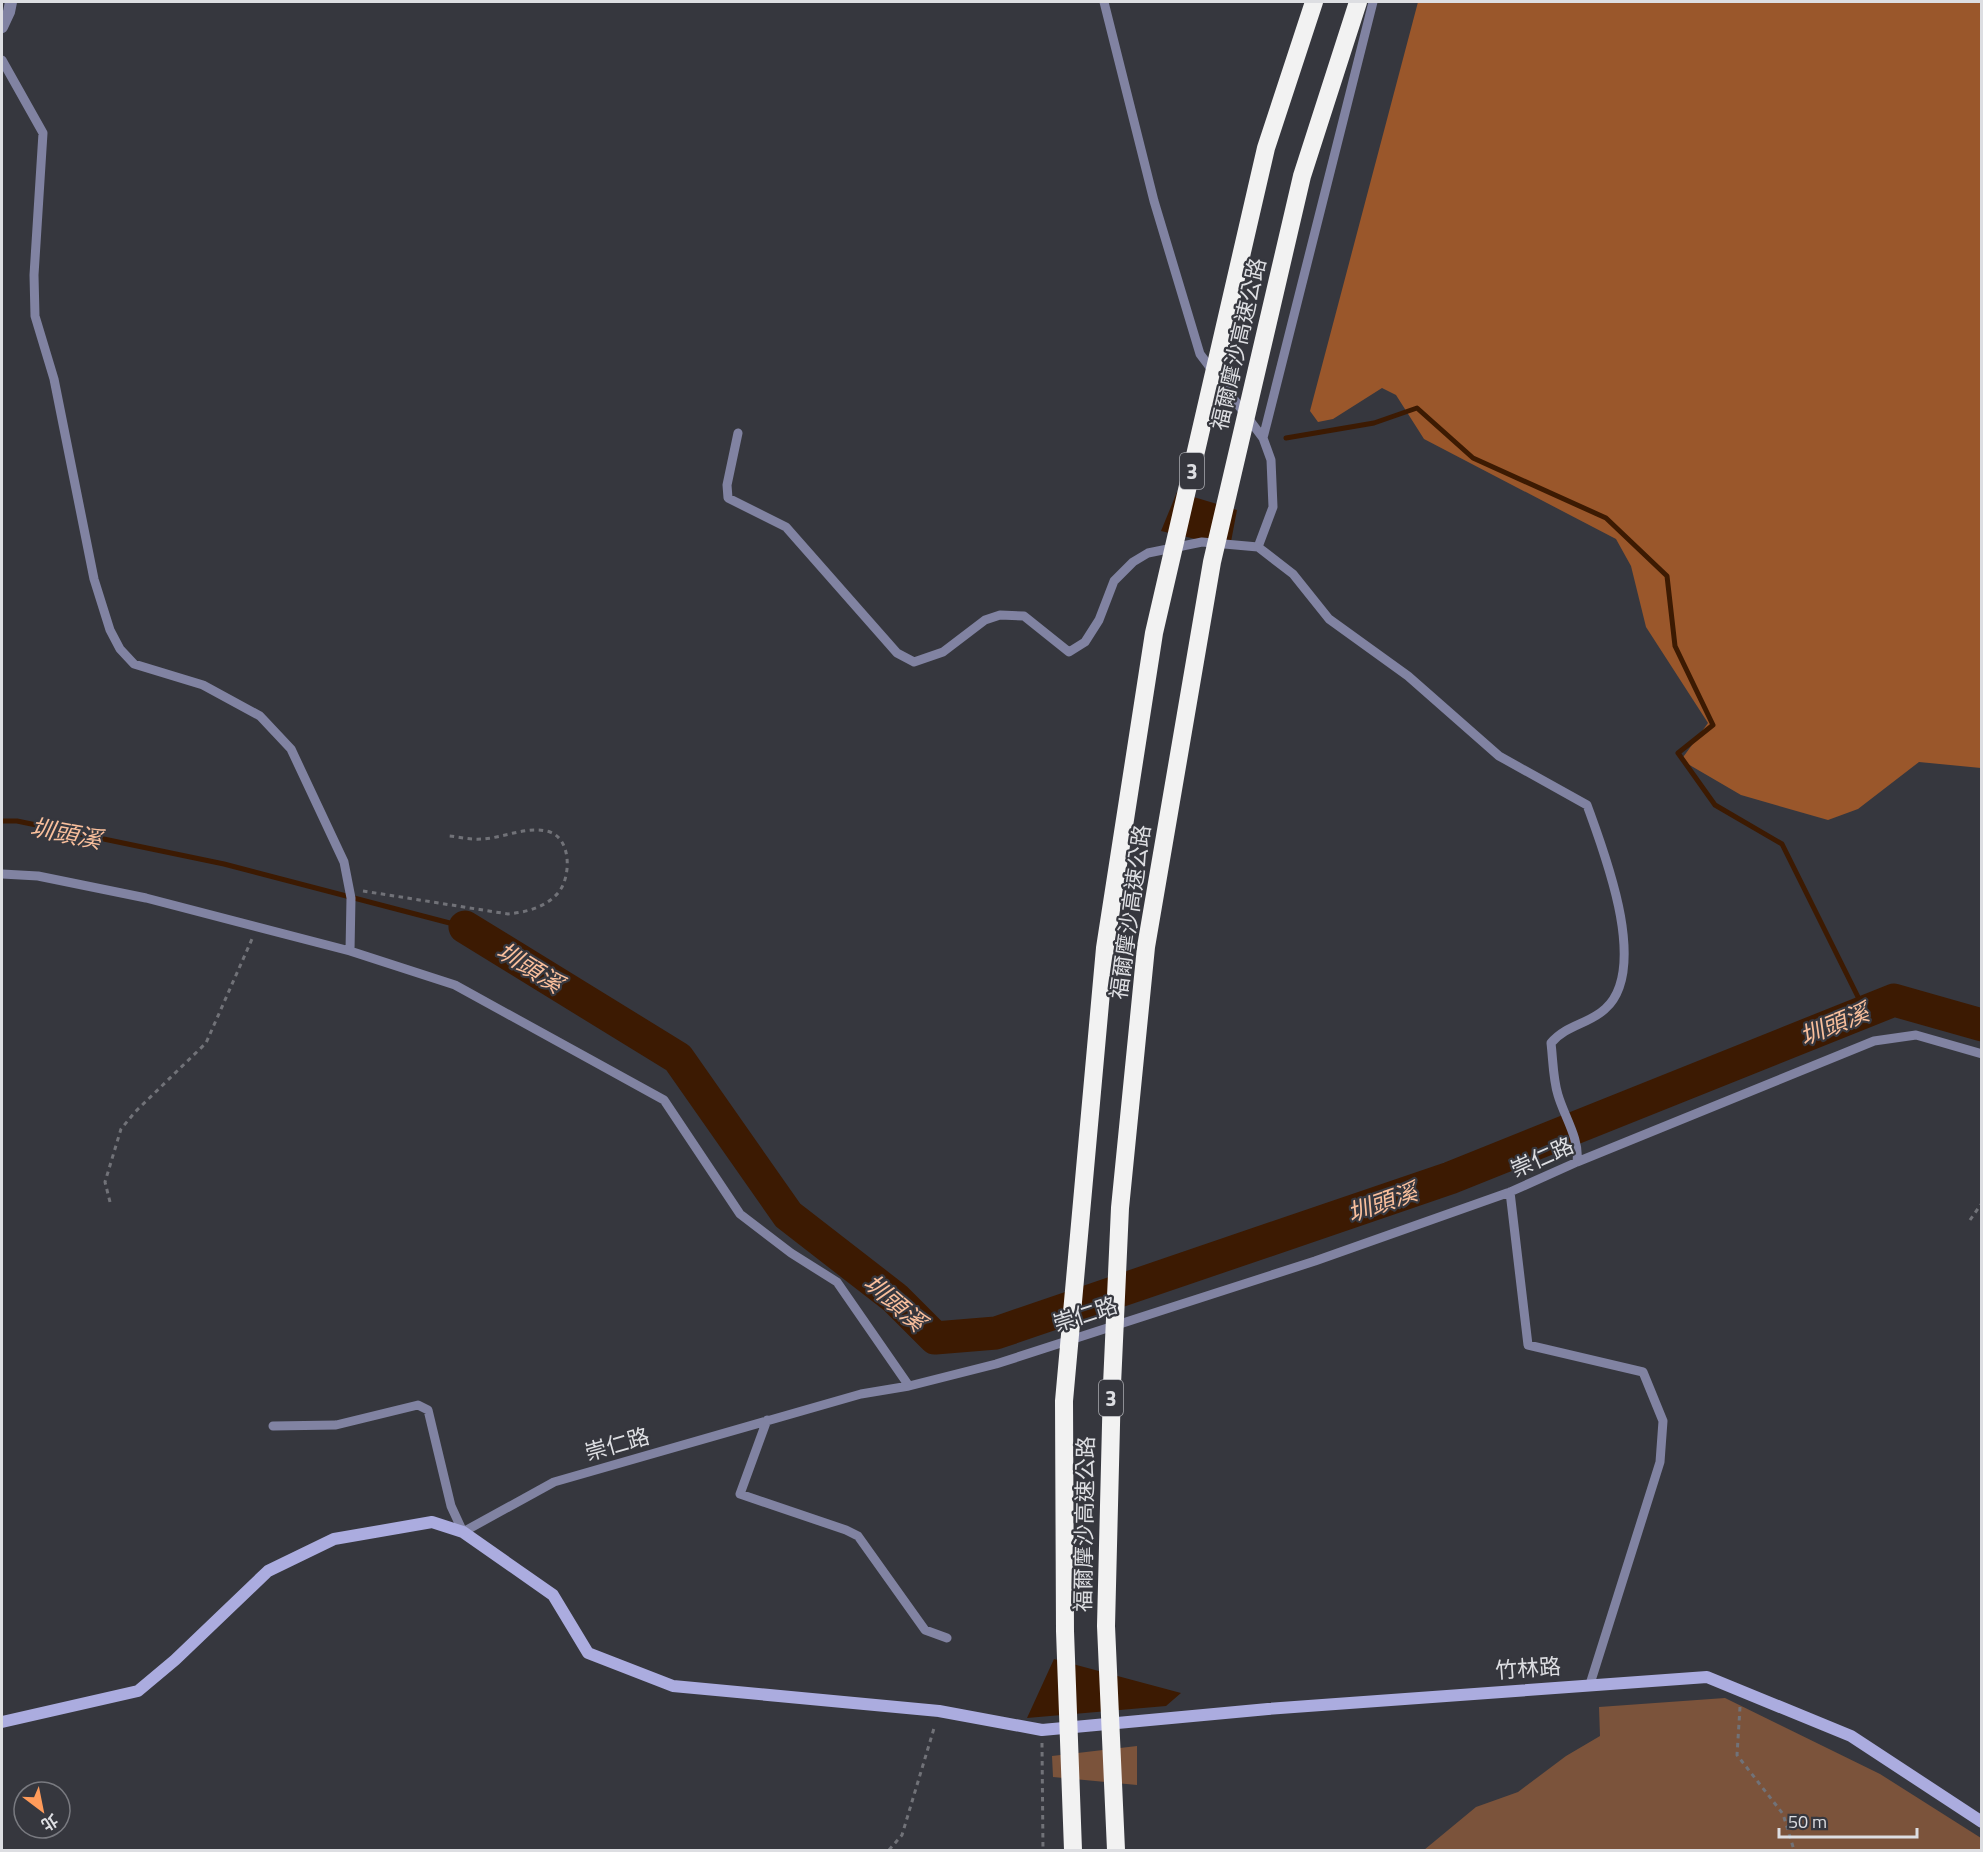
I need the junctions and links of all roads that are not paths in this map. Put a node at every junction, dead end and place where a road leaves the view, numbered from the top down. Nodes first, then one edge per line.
1 (11, 2) edge
2 (1104, 2) edge
3 (1314, 2) edge
4 (1358, 2) edge
5 (1373, 2) edge
6 (2, 27) edge
7 (2, 60) edge
8 (738, 433) dead end
9 (1263, 438) junction
10 (1258, 548) junction
11 (2, 874) edge
12 (350, 951) junction
13 (1982, 1054) edge
14 (1578, 1159) junction
15 (1510, 1192) junction
16 (909, 1386) junction
17 (767, 1420) junction
18 (273, 1426) dead end
19 (463, 1532) junction
20 (947, 1638) dead end
21 (1590, 1684) junction
22 (2, 1722) edge
23 (1982, 1822) edge
24 (1073, 1851) edge
25 (1116, 1851) edge

1 - 6 street
2 - 9 lane
3 - 24 highway, 福爾摩沙高速公路 / 3, bridge
4 - 25 highway, 福爾摩沙高速公路 / 3, bridge
5 - 9 lane
7 - 12 lane
8 - 10 lane
9 - 10 lane
10 - 14 lane
11 - 12 lane
12 - 16 lane
13 - 14 lane, 崇仁路
14 - 15 lane, 崇仁路
15 - 16 lane, 崇仁路
15 - 21 lane
16 - 17 lane, 崇仁路
17 - 19 lane, 崇仁路
17 - 20 lane
18 - 19 lane
19 - 21 street, 竹林路
19 - 22 street, 竹林路
21 - 23 street, 竹林路

